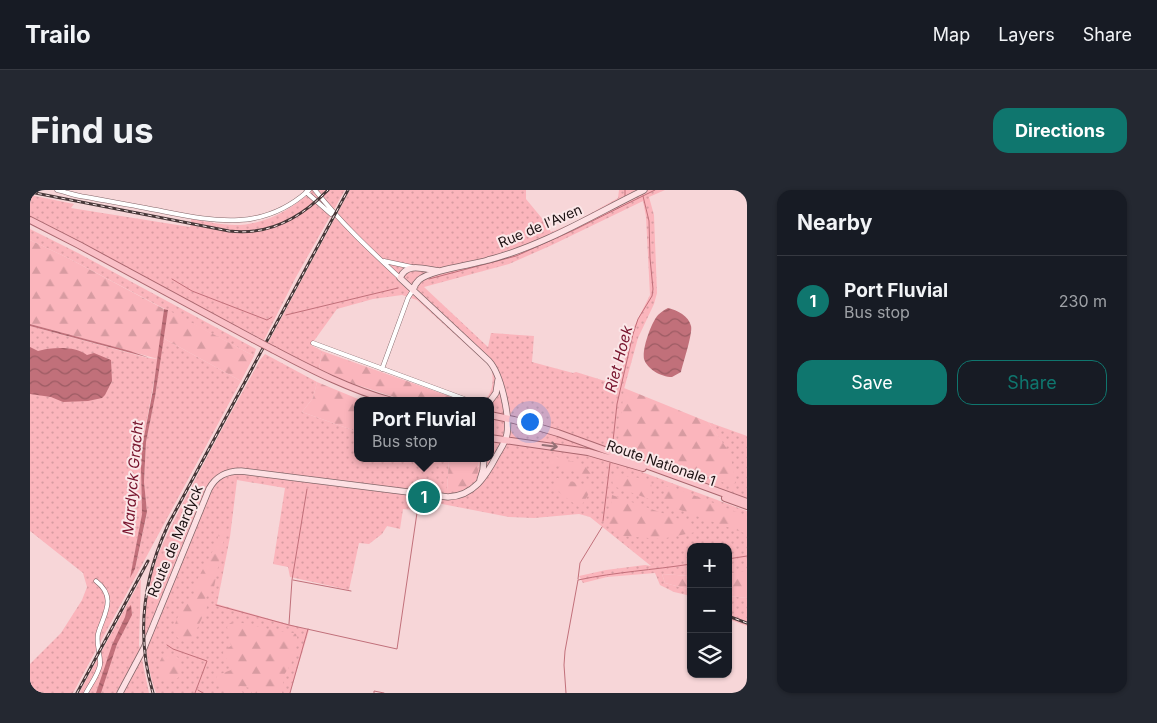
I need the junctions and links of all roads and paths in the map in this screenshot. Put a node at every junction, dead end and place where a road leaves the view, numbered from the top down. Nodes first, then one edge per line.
1 (56, 190) edge
2 (315, 190) edge
3 (644, 190) edge
4 (308, 191) edge
5 (30, 222) edge
6 (346, 226) junction
7 (382, 261) junction
8 (412, 267) junction
9 (440, 271) junction
10 (424, 277) junction
11 (402, 280) junction
12 (413, 290) junction
13 (313, 343) dead end
14 (274, 352) junction
15 (382, 369) junction
16 (499, 378) junction
17 (366, 397) edge
18 (378, 397) edge
19 (458, 397) edge
20 (492, 397) edge
21 (494, 416) edge
22 (507, 419) junction
23 (494, 439) edge
24 (505, 440) junction
25 (494, 461) edge
26 (484, 462) edge
27 (493, 462) edge
28 (478, 484) junction
29 (747, 502) edge
30 (747, 506) edge
31 (96, 581) dead end
32 (86, 693) edge
33 (120, 693) edge

1 - 4 street
2 - 6 street
3 - 9 main road, Rue de l'Aven
4 - 6 street
5 - 14 main road, bridge
6 - 7 street
7 - 8 street
7 - 11 street
8 - 9 main road, Rue de l'Aven
8 - 11 main road
9 - 10 main road, Rue de l'Aven
10 - 11 main road, Rue de l'Aven
10 - 12 main road, Rue de l'Aven
11 - 12 main road
12 - 15 street, Rue de l'Aven
12 - 16 main road
13 - 15 street
14 - 17 main road
14 - 18 main road
15 - 19 street
16 - 20 main road
16 - 22 main road, Route de Mardyck
21 - 22 main road, Route Nationale 1
22 - 24 main road, Route de Mardyck
22 - 29 main road, Route Nationale 1
23 - 24 main road, Route Nationale 1
24 - 25 main road, Route de Mardyck
24 -> 30 main road, Route Nationale 1
26 - 28 main road
27 - 28 main road, Route de Mardyck
28 - 33 main road, Route de Mardyck
31 - 32 street

